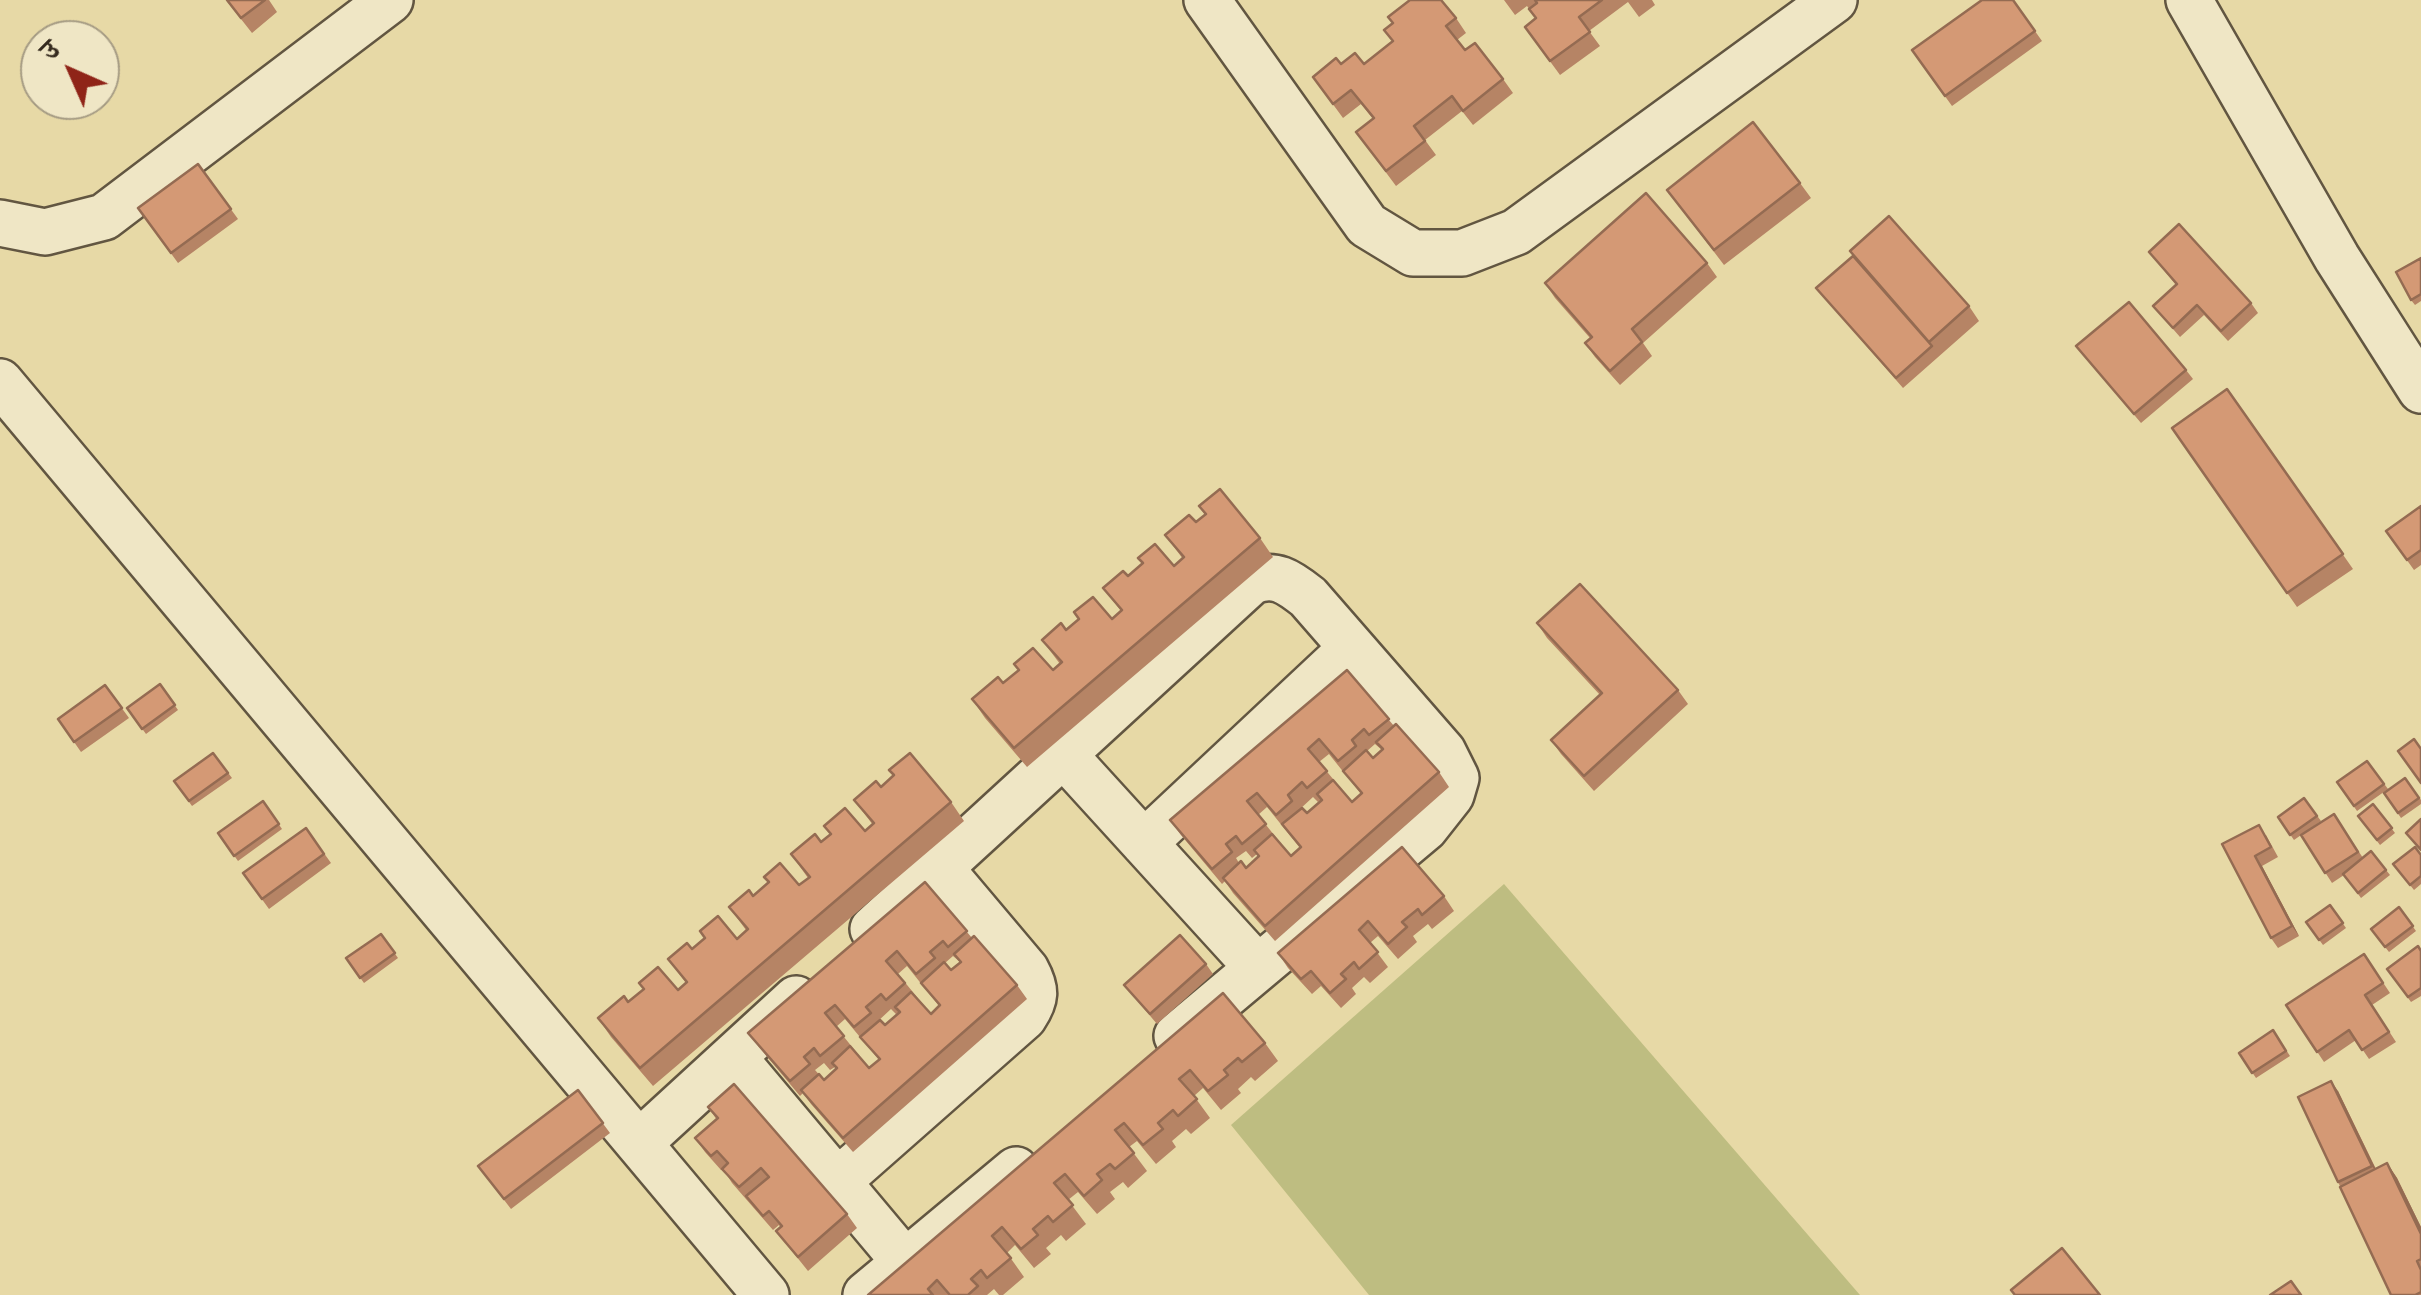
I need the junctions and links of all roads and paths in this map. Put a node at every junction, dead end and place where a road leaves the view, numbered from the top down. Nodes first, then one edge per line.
1 (390, 0) edge
2 (1207, 0) edge
3 (1834, 0) edge
4 (2189, 0) edge
5 (0, 224) edge
6 (0, 382) edge
7 (2421, 390) edge
8 (1352, 648) junction
9 (1063, 754) junction
10 (1144, 843) junction
11 (940, 868) junction
12 (1258, 968) junction
13 (733, 1057) junction
14 (1151, 1057) edge
15 (639, 1143) junction
16 (1044, 1147) edge
17 (838, 1181) junction
18 (906, 1262) junction
19 (766, 1295) edge
20 (866, 1295) edge

1 - 5 street
2 - 3 street
4 - 7 street
6 - 15 street
8 - 9 street
8 - 10 street
8 - 12 street
9 - 10 street
9 - 11 street
10 - 12 street
11 - 13 street
11 - 17 street
12 - 14 street
13 - 15 street
13 - 17 street
15 - 19 street
16 - 18 street
17 - 18 street
18 - 20 street

